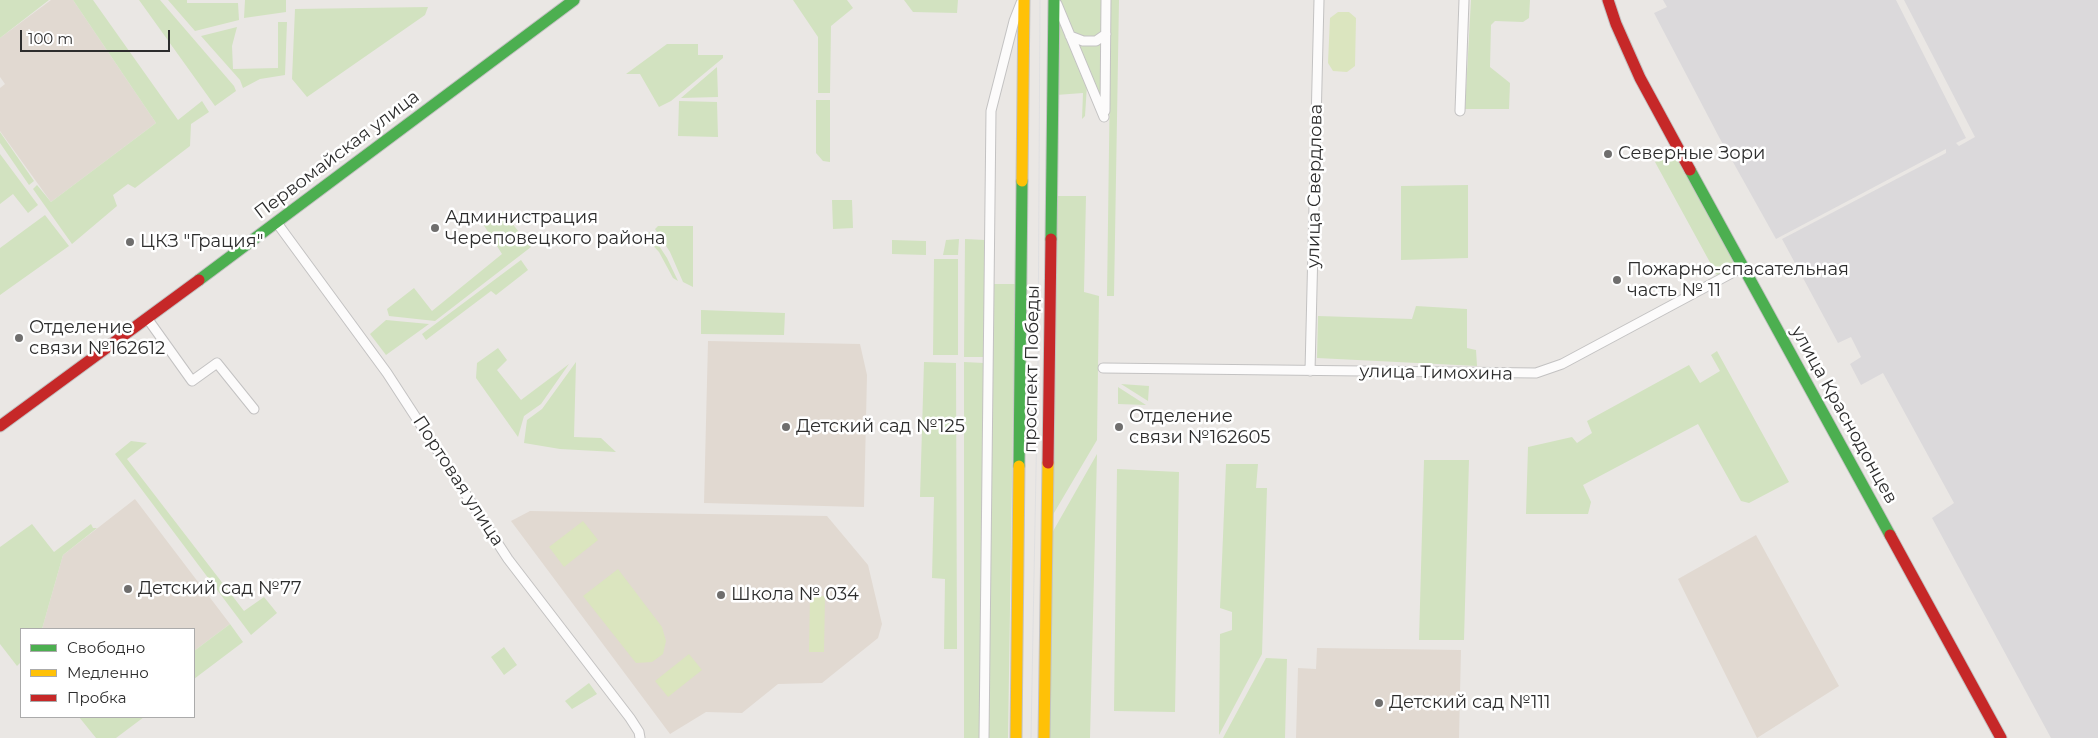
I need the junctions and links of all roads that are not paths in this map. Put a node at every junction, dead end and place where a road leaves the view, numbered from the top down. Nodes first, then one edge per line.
1 (574, 0) edge
2 (1023, 0) edge
3 (1054, 0) edge
4 (1106, 0) edge
5 (1319, 0) edge
6 (1464, 0) edge
7 (1608, 0) edge
8 (1106, 34) junction
9 (1070, 36) junction
10 (1460, 111) dead end
11 (277, 223) junction
12 (1743, 267) junction
13 (147, 318) junction
14 (1102, 368) dead end
15 (1310, 371) junction
16 (254, 409) dead end
17 (0, 426) edge
18 (640, 738) edge
19 (984, 738) edge
20 (1016, 738) edge
21 (1044, 738) edge
22 (2001, 738) edge

1 - 11 main road, Первомайская улица
2 - 19 street
2 - 20 main road, проспект Победы
3 - 9 street
3 - 21 main road, проспект Победы
4 - 8 street
5 - 15 street, улица Свердлова
6 - 10 street
7 - 12 main road, улица Краснодонцев
8 - 9 street
8 - 9 street
11 - 13 main road, Первомайская улица
11 - 18 street, Портовая улица
12 - 15 street, улица Тимохина
12 - 22 main road, улица Краснодонцев
13 - 16 street
13 - 17 main road, Первомайская улица
14 - 15 street, улица Тимохина

